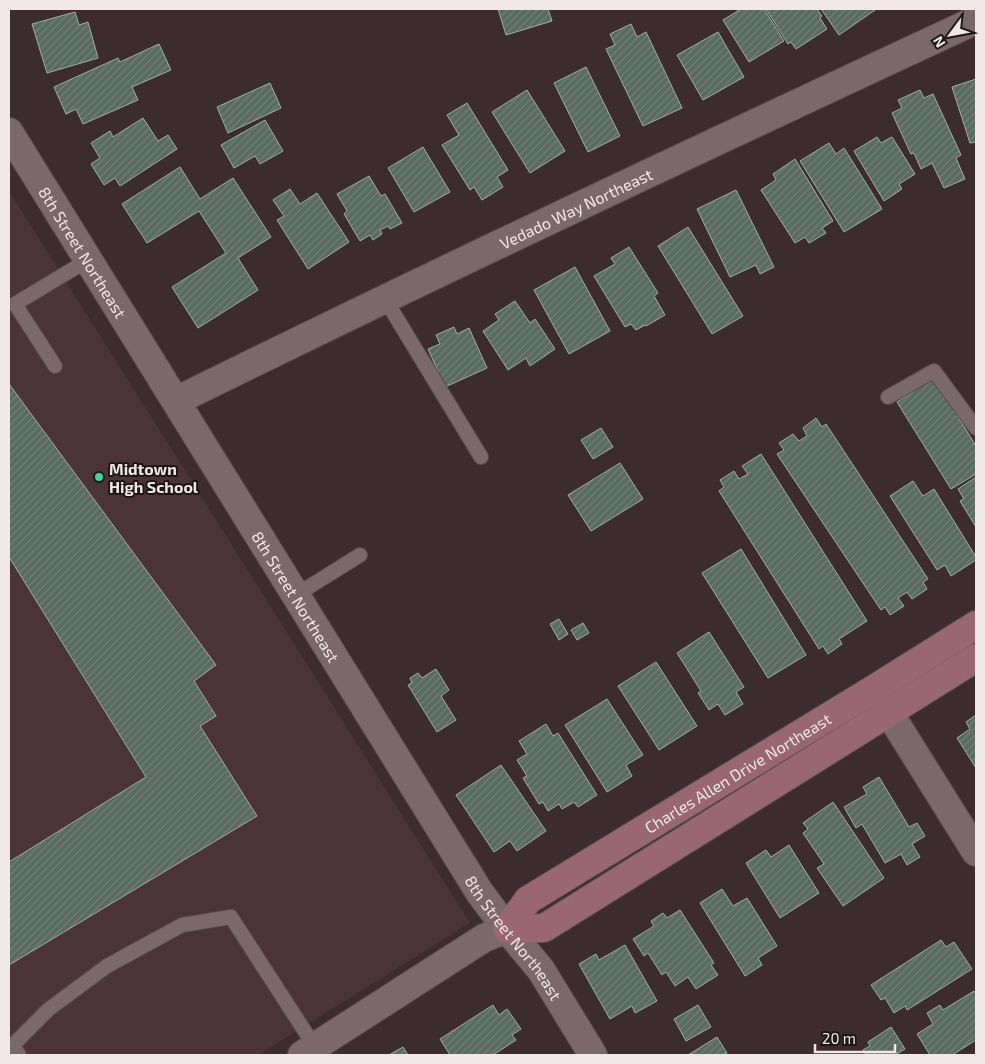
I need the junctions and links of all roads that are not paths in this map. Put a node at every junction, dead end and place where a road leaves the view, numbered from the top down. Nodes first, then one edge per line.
1 (976, 20) edge
2 (9, 132) edge
3 (88, 260) junction
4 (385, 299) junction
5 (12, 300) edge
6 (54, 366) dead end
7 (888, 398) dead end
8 (176, 401) junction
9 (976, 428) edge
10 (481, 457) dead end
11 (360, 555) dead end
12 (296, 594) junction
13 (976, 625) edge
14 (976, 658) edge
15 (874, 689) junction
16 (889, 713) junction
17 (976, 852) edge
18 (507, 929) junction
19 (308, 1051) edge
20 (19, 1055) edge
21 (593, 1055) edge

1 - 4 street, Vedado Way Northeast
2 - 3 street, 8th Street Northeast
3 - 5 lane
3 - 8 street, 8th Street Northeast
4 - 8 street, Vedado Way Northeast
4 - 10 lane
5 - 6 lane
7 - 9 lane
8 - 12 street, 8th Street Northeast
11 - 12 lane
12 - 18 street, 8th Street Northeast
13 - 15 street, Charles Allen Drive Northeast
14 - 16 street, Charles Allen Drive Northeast
15 - 16 street
15 - 18 street, Charles Allen Drive Northeast
16 - 17 street
16 - 18 street, Charles Allen Drive Northeast
18 - 19 street, Charles Allen Drive Northeast
18 - 21 street, 8th Street Northeast
19 - 20 lane

